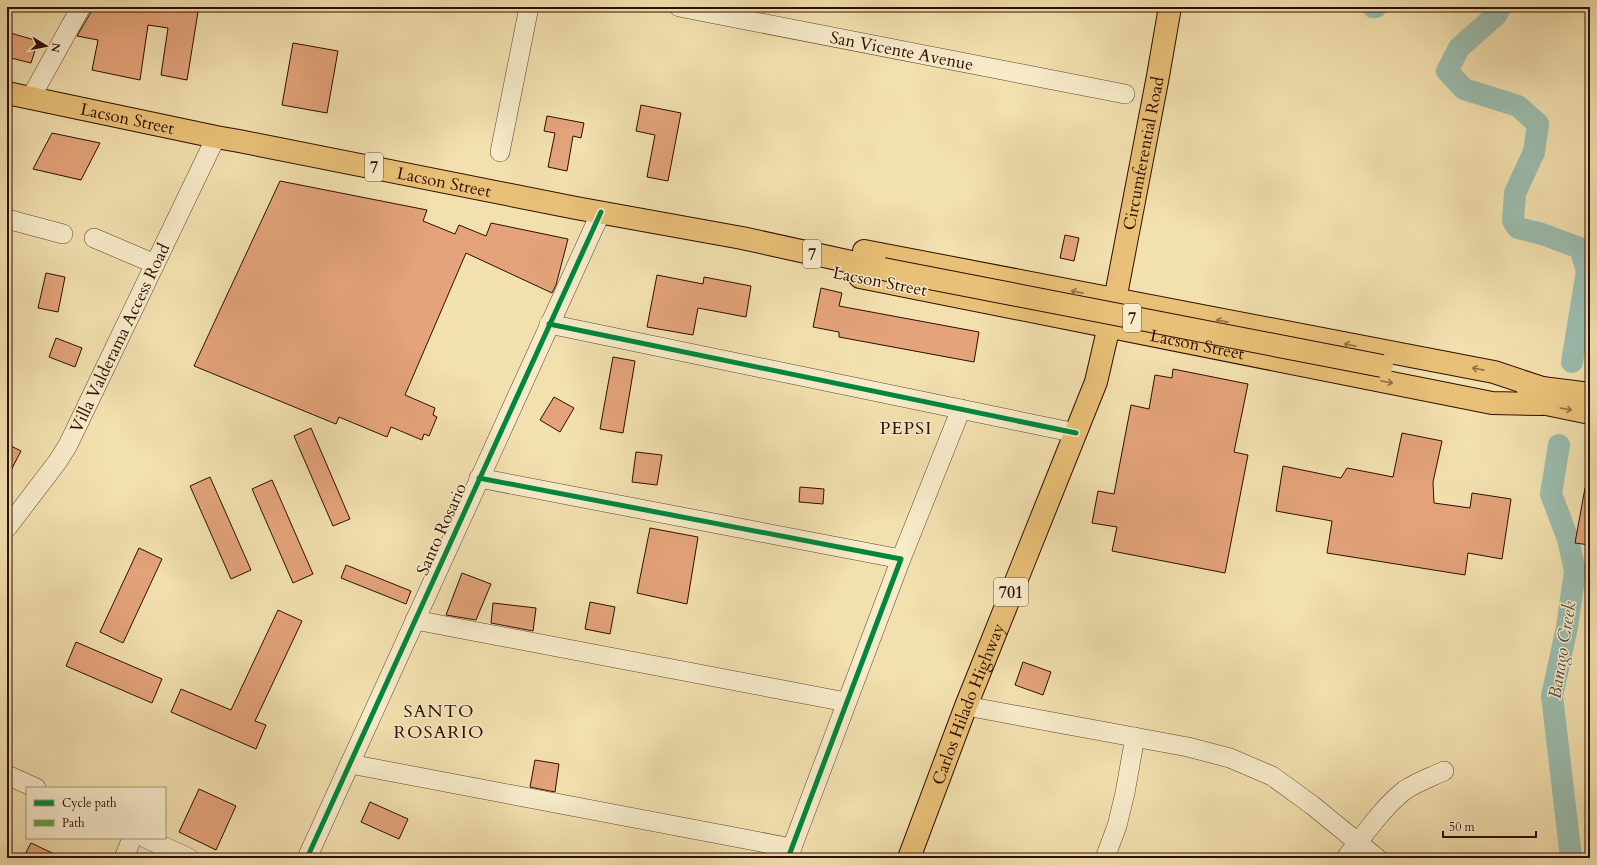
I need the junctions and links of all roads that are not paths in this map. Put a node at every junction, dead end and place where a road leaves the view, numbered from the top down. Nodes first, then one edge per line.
1 (81, 7) edge
2 (529, 7) edge
3 (679, 7) edge
4 (1170, 7) edge
5 (7, 93) edge
6 (1125, 94) dead end
7 (30, 99) junction
8 (216, 137) junction
9 (500, 152) dead end
10 (601, 212) junction
11 (7, 219) edge
12 (63, 234) dead end
13 (94, 238) dead end
14 (742, 238) junction
15 (155, 264) junction
16 (1115, 300) junction
17 (549, 324) junction
18 (1109, 326) junction
19 (1590, 394) edge
20 (1542, 396) junction
21 (961, 409) junction
22 (1590, 413) edge
23 (1076, 433) junction
24 (479, 478) junction
25 (7, 528) edge
26 (902, 560) junction
27 (415, 620) junction
28 (846, 702) junction
29 (966, 706) junction
30 (1135, 737) junction
31 (350, 764) junction
32 (1444, 771) dead end
33 (7, 775) edge
34 (34, 787) edge
35 (132, 839) edge
36 (147, 839) edge
37 (1358, 843) junction
38 (790, 853) edge
39 (124, 858) edge
40 (189, 858) edge
41 (307, 858) edge
42 (909, 858) edge
43 (1105, 858) edge
44 (1346, 858) edge
45 (1377, 858) edge

1 - 7 street
2 - 9 street
3 - 6 street, San Vicente Avenue
4 - 16 main road, Circumferential Road
5 - 7 main road, Lacson Street / 7
7 - 8 main road, Lacson Street / 7
8 - 10 main road, Lacson Street / 7
8 - 15 street, Villa Valderama Access Road
10 - 14 main road, Lacson Street / 7
10 - 17 street, Santo Rosario
11 - 12 street
13 - 15 street
16 -> 14 main road, Lacson Street / 7
14 - 18 main road, Lacson Street / 7
14 - 20 main road, Lacson Street / 7, bridge
15 - 25 street, Villa Valderama Access Road
16 - 18 main road, Circumferential Road
20 -> 16 main road, Lacson Street / 7
17 - 21 street
17 - 24 street, Santo Rosario
18 -> 20 main road, Lacson Street / 7
18 - 23 main road, Carlos Hilado Highway / 701
19 - 20 main road, Lacson Street / 7
20 -> 22 main road, Lacson Street / 7
21 - 23 street
21 - 26 street
23 - 29 main road, Carlos Hilado Highway / 701
24 - 26 street
24 - 27 street, Santo Rosario
26 - 28 street
27 - 28 street
27 - 31 street, Santo Rosario
28 - 38 street
29 - 30 street
29 - 42 main road, Carlos Hilado Highway / 701
30 - 37 street
30 - 43 street
31 - 38 street
31 - 41 street, Santo Rosario
32 - 37 street
33 - 34 street
35 - 39 street
36 - 40 street
37 - 44 street
37 - 45 street

